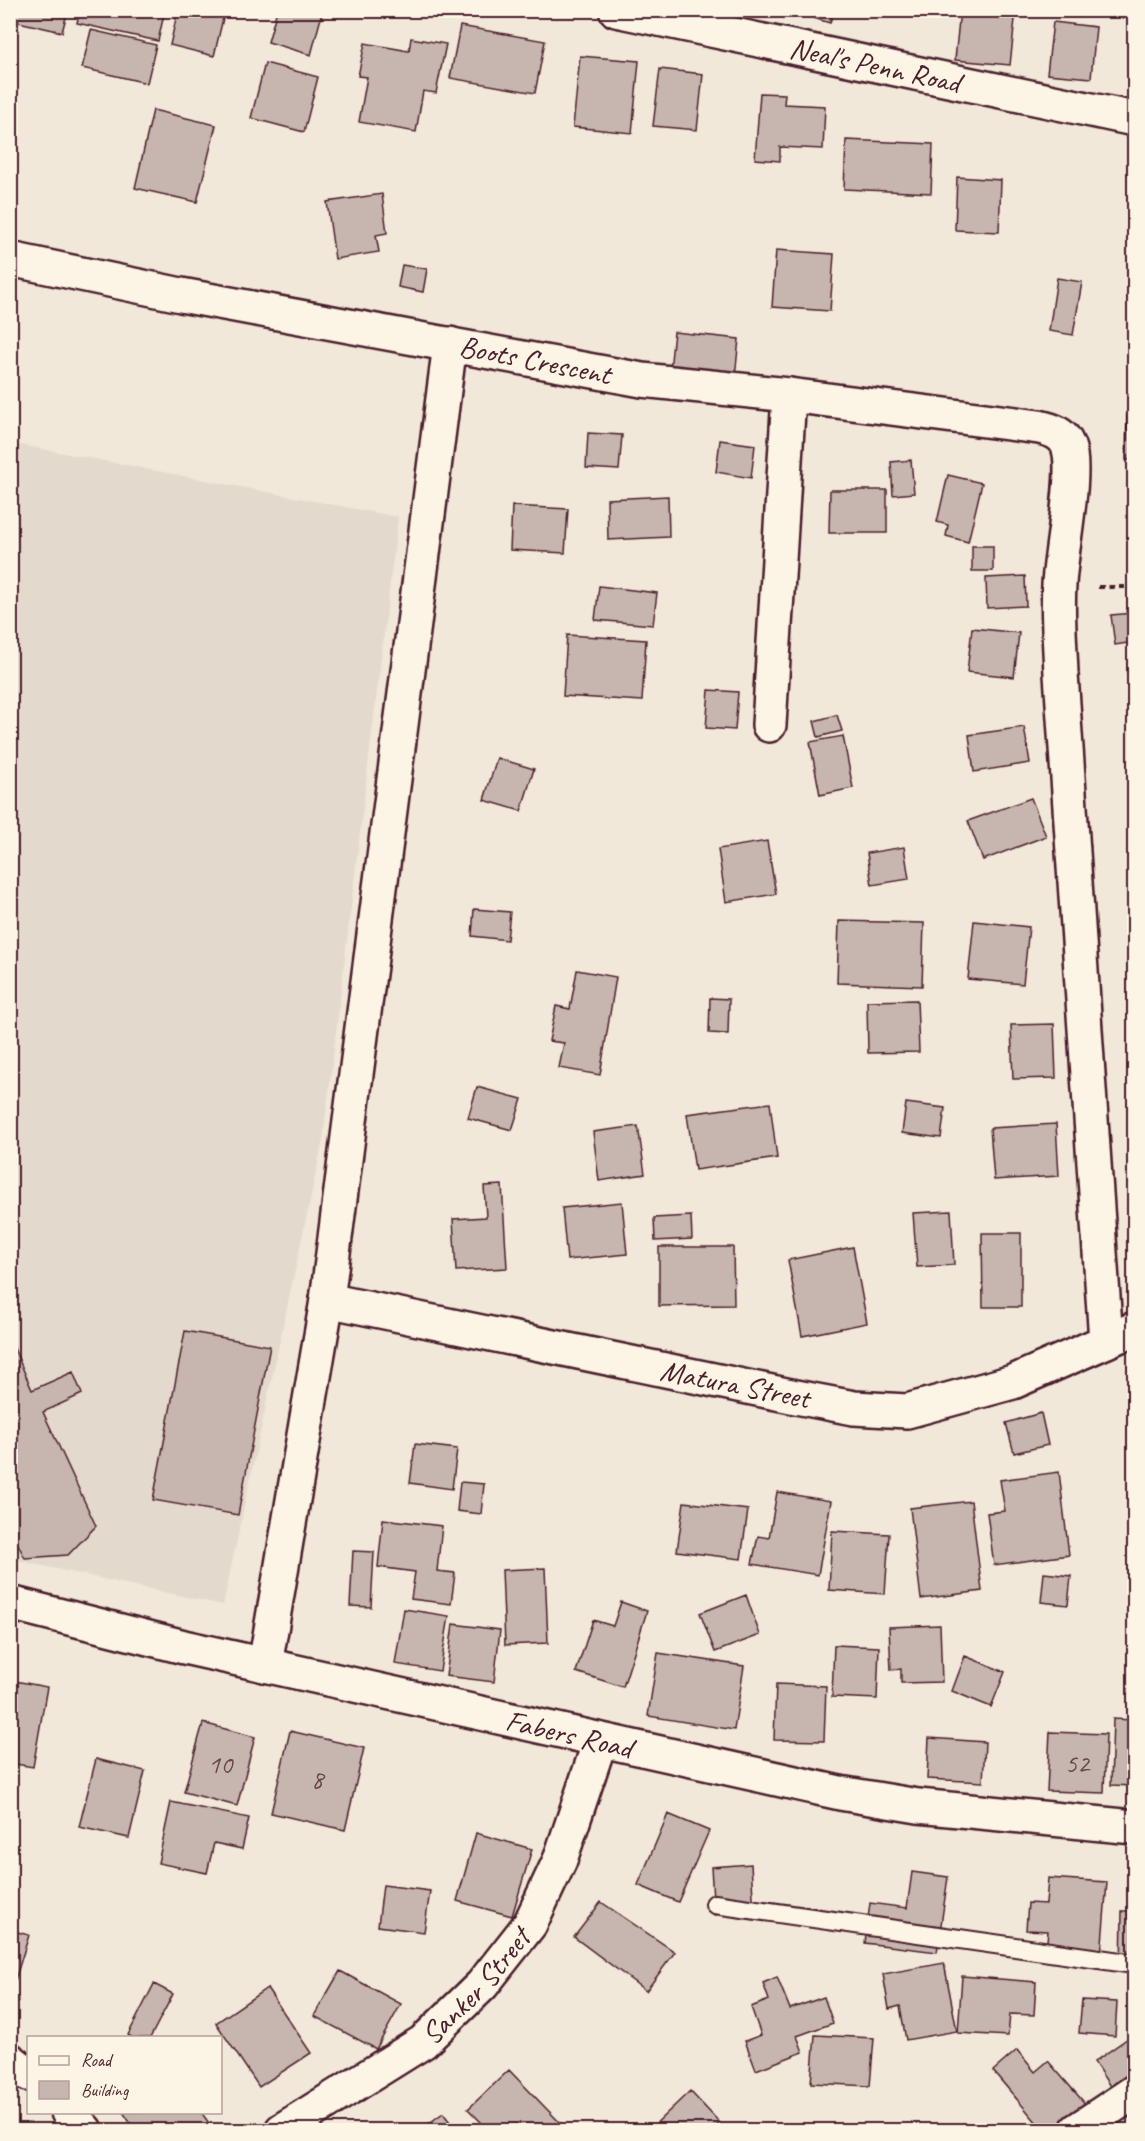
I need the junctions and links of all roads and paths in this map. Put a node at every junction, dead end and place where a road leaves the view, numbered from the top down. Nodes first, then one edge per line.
1 (616, 10) edge
2 (1134, 119) edge
3 (10, 259) edge
4 (450, 344) junction
5 (789, 395) junction
6 (769, 725) dead end
7 (327, 1300) junction
8 (1120, 1335) edge
9 (10, 1603) edge
10 (265, 1665) junction
11 (600, 1741) junction
12 (1134, 1827) edge
13 (715, 1904) dead end
14 (1134, 1964) edge
15 (10, 2060) edge
16 (27, 2073) edge
17 (1134, 2091) edge
18 (70, 2114) edge
19 (85, 2130) edge
20 (282, 2130) edge
21 (1077, 2130) edge

1 - 2 street, Neal's Penn Road
3 - 4 street, Boots Crescent
4 - 5 street, Boots Crescent
4 - 7 street
5 - 6 street
5 - 8 street, Boots Crescent
7 - 8 street, Matura Street
7 - 10 street
9 - 10 street, Fabers Road
10 - 11 street, Fabers Road
11 - 12 street, Fabers Road
11 - 20 street, Sanker Street
13 - 14 lane
15 - 16 street
17 - 21 street
18 - 19 street

